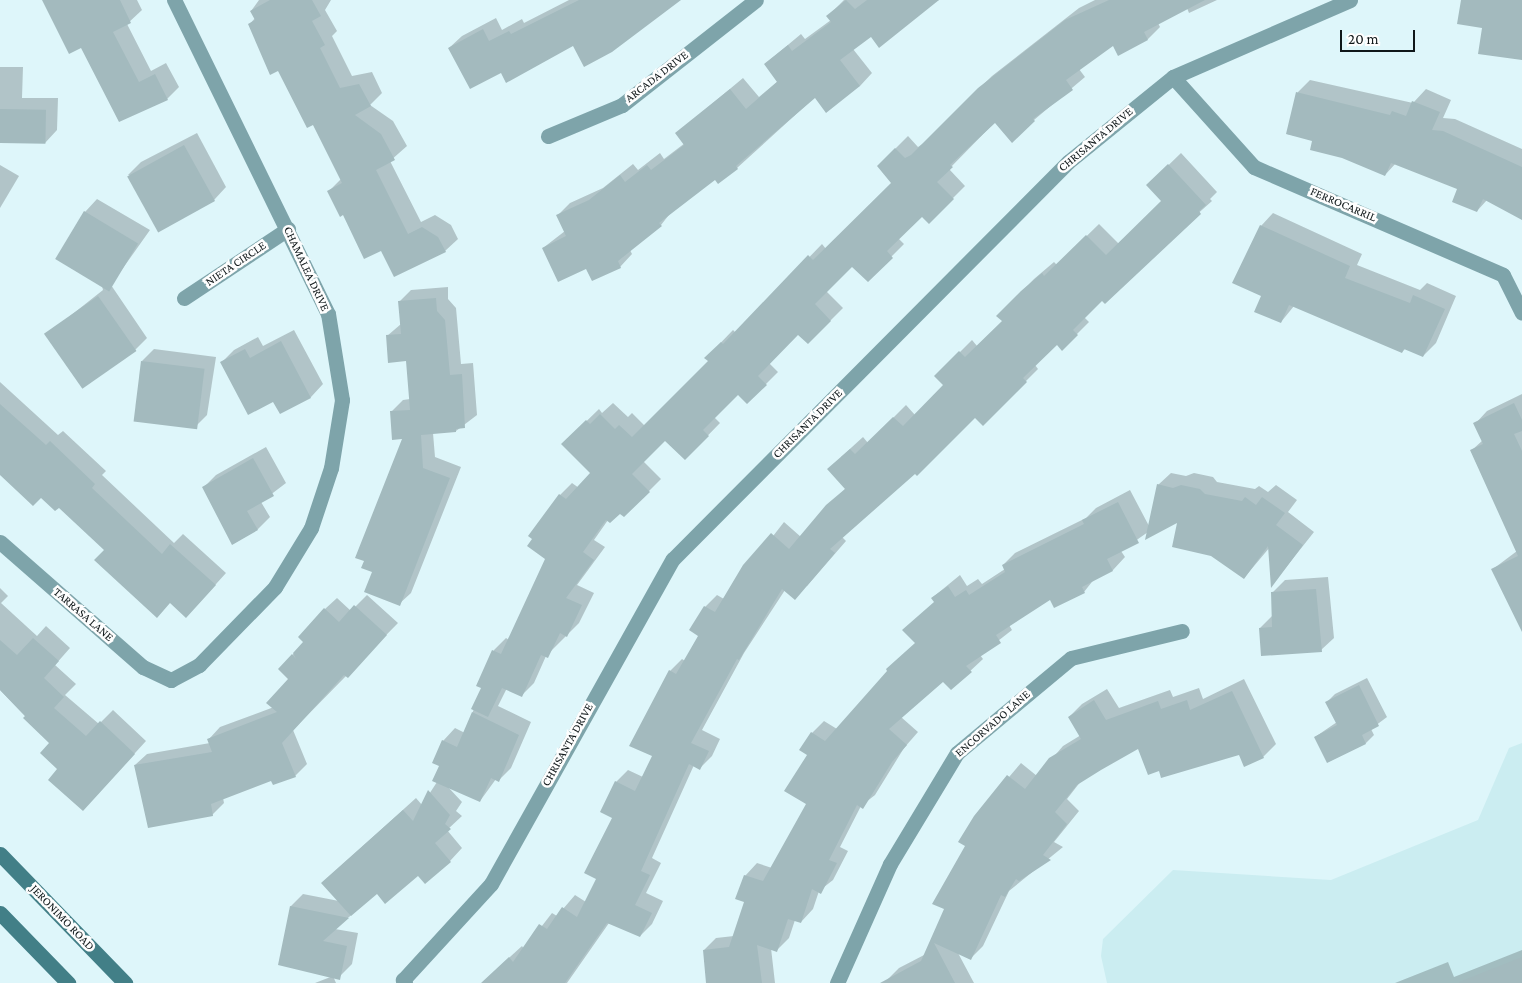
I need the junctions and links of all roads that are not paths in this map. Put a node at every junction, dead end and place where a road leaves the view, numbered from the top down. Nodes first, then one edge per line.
1 (174, 0) edge
2 (756, 0) edge
3 (1350, 0) edge
4 (1173, 77) junction
5 (548, 136) dead end
6 (288, 229) junction
7 (184, 298) dead end
8 (1522, 313) edge
9 (0, 542) edge
10 (1182, 631) dead end
11 (171, 680) joint
12 (0, 854) edge
13 (0, 914) edge
14 (68, 983) edge
15 (125, 983) edge
16 (405, 983) edge
17 (837, 983) edge

1 - 6 street, CHAMALEA DRIVE
2 - 5 street, ARCADA DRIVE
3 - 4 street, CHRISANTA DRIVE
4 - 8 street, FERROCARRIL
4 - 16 street, CHRISANTA DRIVE
6 - 7 street, NIETA CIRCLE
6 - 11 street, CHAMALEA DRIVE
9 - 11 street, TARRASA LANE
10 - 17 street, ENCORVADO LANE
12 - 15 main road, JERONIMO ROAD
13 - 14 main road

